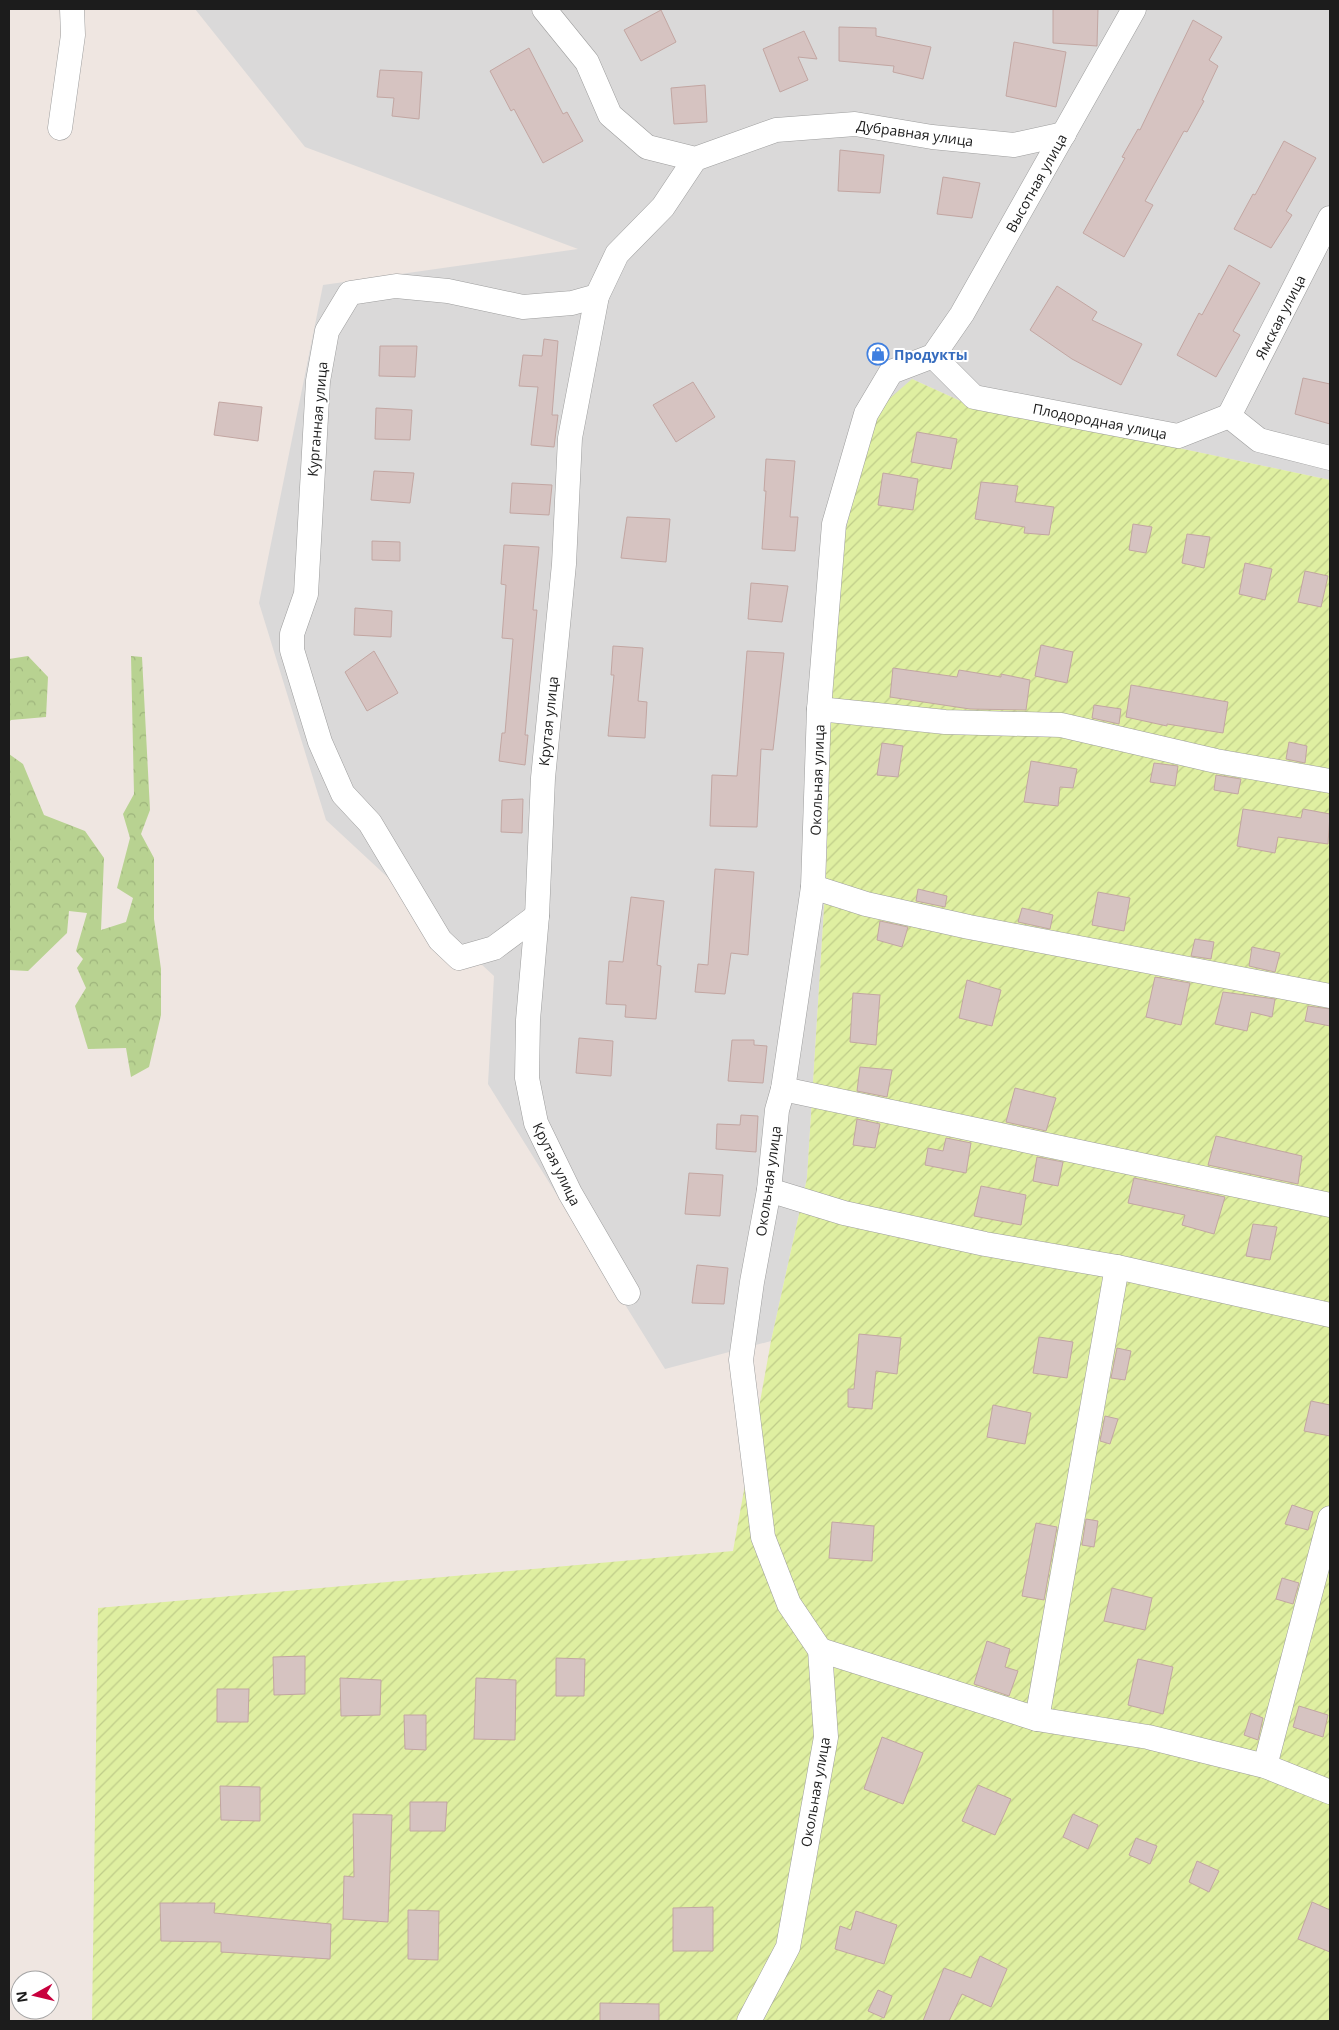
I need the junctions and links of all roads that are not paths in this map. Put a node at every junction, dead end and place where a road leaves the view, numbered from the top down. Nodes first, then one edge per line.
1 (72, 9) edge
2 (544, 9) edge
3 (1134, 9) edge
4 (60, 128) dead end
5 (1064, 134) junction
6 (695, 159) junction
7 (1330, 218) edge
8 (597, 296) junction
9 (933, 356) junction
10 (1229, 416) junction
11 (1330, 458) edge
12 (819, 709) junction
13 (1330, 781) edge
14 (814, 887) junction
15 (537, 916) junction
16 (1330, 996) edge
17 (783, 1089) junction
18 (769, 1190) junction
19 (1330, 1205) edge
20 (1117, 1266) junction
21 (628, 1293) dead end
22 (1330, 1315) edge
23 (1330, 1518) edge
24 (820, 1650) junction
25 (1037, 1719) junction
26 (1265, 1766) junction
27 (1330, 1792) edge
28 (749, 2021) edge

1 - 4 street
2 - 6 street
3 - 5 street, Высотная улица
5 - 6 street, Дубравная улица
5 - 9 street, Высотная улица
6 - 8 street, Крутая улица
7 - 10 street, Ямская улица
8 - 15 street, Крутая улица
8 - 15 street, Курганная улица
9 - 10 street, Плодородная улица
9 - 12 street, Окольная улица
10 - 11 street
12 - 13 street
12 - 14 street, Окольная улица
14 - 16 street
14 - 17 street, Окольная улица
15 - 21 street, Крутая улица
17 - 18 street, Окольная улица
17 - 19 street
18 - 20 street
18 - 24 street, Окольная улица
20 - 22 street
20 - 25 street
23 - 26 street
24 - 25 street
24 - 28 street, Окольная улица
25 - 26 street
26 - 27 street

